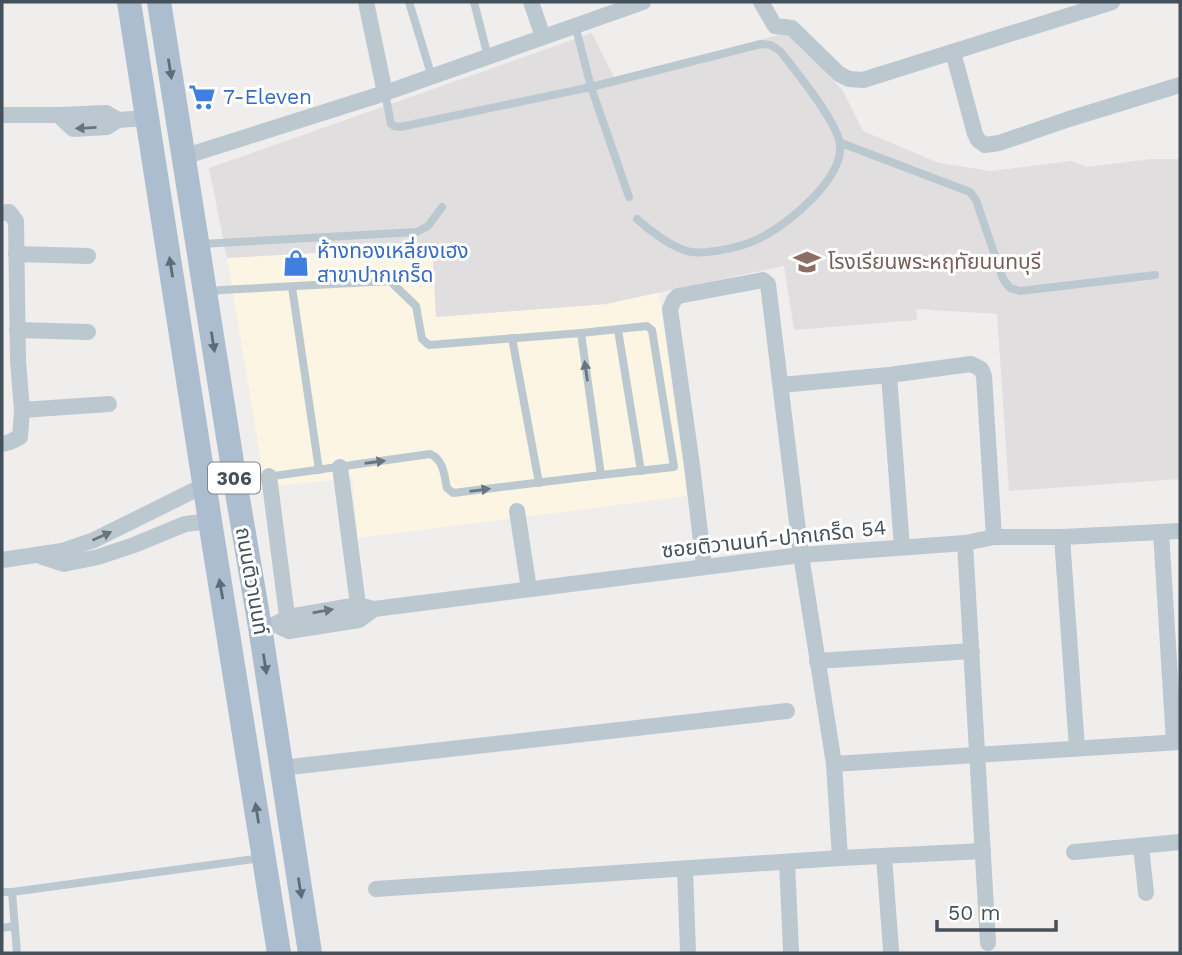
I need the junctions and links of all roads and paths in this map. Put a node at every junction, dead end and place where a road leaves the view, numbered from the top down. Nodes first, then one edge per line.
1 (130, 2) edge
2 (159, 2) edge
3 (366, 2) edge
4 (409, 2) edge
5 (474, 2) edge
6 (531, 2) edge
7 (643, 2) edge
8 (761, 2) edge
9 (1112, 2) edge
10 (575, 25) junction
11 (543, 37) junction
12 (953, 52) junction
13 (488, 57) junction
14 (432, 77) junction
15 (1180, 85) edge
16 (591, 87) junction
17 (385, 93) junction
18 (2, 115) edge
19 (147, 118) junction
20 (841, 143) junction
21 (183, 158) junction
22 (629, 197) dead end
23 (442, 207) dead end
24 (2, 213) edge
25 (637, 219) dead end
26 (197, 244) junction
27 (16, 254) junction
28 (88, 256) dead end
29 (1155, 275) dead end
30 (292, 286) junction
31 (9, 288) edge
32 (205, 293) junction
33 (17, 330) junction
34 (618, 330) junction
35 (88, 332) dead end
36 (581, 332) junction
37 (512, 338) junction
38 (10, 362) edge
39 (889, 375) junction
40 (781, 385) junction
41 (109, 404) dead end
42 (22, 410) junction
43 (2, 444) edge
44 (340, 467) junction
45 (319, 470) junction
46 (641, 471) junction
47 (601, 475) junction
48 (269, 477) junction
49 (234, 481) junction
50 (539, 483) junction
51 (205, 485) junction
52 (517, 511) dead end
53 (210, 521) junction
54 (1180, 531) edge
55 (1161, 532) junction
56 (994, 537) junction
57 (1062, 537) junction
58 (965, 543) junction
59 (902, 547) junction
60 (37, 555) junction
61 (801, 555) junction
62 (2, 560) edge
63 (704, 566) junction
64 (529, 589) junction
65 (366, 607) junction
66 (278, 625) junction
67 (972, 651) junction
68 (817, 661) junction
69 (787, 711) dead end
70 (1177, 742) edge
71 (1077, 748) junction
72 (978, 755) junction
73 (834, 764) junction
74 (281, 768) junction
75 (1180, 842) edge
76 (1141, 846) junction
77 (983, 850) junction
78 (1074, 852) dead end
79 (294, 854) junction
80 (884, 856) junction
81 (264, 858) junction
82 (840, 858) junction
83 (786, 862) junction
84 (685, 869) junction
85 (376, 889) dead end
86 (2, 892) edge
87 (12, 892) junction
88 (1146, 892) dead end
89 (15, 926) junction
90 (2, 928) edge
91 (988, 943) dead end
92 (891, 950) dead end
93 (791, 951) dead end
94 (18, 953) edge
95 (279, 953) edge
96 (310, 953) edge
97 (688, 953) edge

1 - 19 main road, ถนนติวานนท์ / 306
2 -> 21 main road, ถนนติวานนท์ / 306
3 - 17 street
4 - 14 lane
5 - 13 lane
6 - 11 street
7 - 10 street
8 - 12 street
9 - 12 street
10 - 11 street
10 - 16 lane
11 - 13 street
12 - 15 street
13 - 14 street
14 - 17 street
16 - 17 lane
16 - 20 lane
16 - 22 lane
17 - 21 street
18 - 19 street
51 -> 19 main road, ถนนติวานนท์ / 306
20 - 25 lane
20 - 29 lane
21 - 26 main road, ถนนติวานนท์ / 306
23 - 26 lane
24 - 27 street
26 - 32 main road, ถนนติวานนท์ / 306
27 - 28 street
27 - 31 street
30 - 32 lane
30 - 37 lane
30 - 45 lane
31 - 33 street
32 -> 49 main road, ถนนติวานนท์ / 306
33 - 35 street
33 - 38 street
34 - 36 lane
34 - 46 lane
34 - 46 lane
36 - 37 lane
47 -> 36 lane
37 - 50 lane
38 - 42 street
39 - 40 street
39 - 56 street
39 - 59 street
40 - 61 street
40 - 63 street
41 - 42 street
42 - 43 street
44 - 45 lane
44 -> 50 lane
44 - 65 street
45 - 48 lane
46 - 47 lane
47 - 50 lane
48 - 49 lane
48 - 66 street
49 - 66 main road, ถนนติวานนท์ / 306
51 - 53 main road, ถนนติวานนท์ / 306
60 -> 51 street
52 - 64 street
53 - 60 street
81 -> 53 main road, ถนนติวานนท์ / 306
54 - 55 street, ซอยติวานนท์-ปากเกร็ด 54
55 - 57 street, ซอยติวานนท์-ปากเกร็ด 54
55 - 70 street
56 - 57 street, ซอยติวานนท์-ปากเกร็ด 54
56 - 58 street, ซอยติวานนท์-ปากเกร็ด 54
57 - 71 street
58 - 59 street, ซอยติวานนท์-ปากเกร็ด 54
58 - 67 street
59 - 61 street, ซอยติวานนท์-ปากเกร็ด 54
60 - 62 street
61 - 63 street, ซอยติวานนท์-ปากเกร็ด 54
61 - 68 street
63 - 64 street, ซอยติวานนท์-ปากเกร็ด 54
64 - 65 street, ซอยติวานนท์-ปากเกร็ด 54
65 - 66 street, ซอยติวานนท์-ปากเกร็ด 54
66 -> 74 main road, ถนนติวานนท์ / 306
67 - 68 street
67 - 72 street
68 - 73 street
69 - 74 street
70 - 71 street
71 - 72 street
72 - 73 street
72 - 77 street
73 - 82 street
74 - 79 main road, ถนนติวานนท์ / 306
75 - 76 street
76 - 78 street
76 - 88 street
77 - 80 street
77 - 91 street
79 - 81 main road
79 -> 96 main road, ถนนติวานนท์ / 306
80 - 82 street
80 - 92 street
81 - 87 lane
81 - 95 main road, ถนนติวานนท์ / 306
82 - 83 street
83 - 84 street
83 - 93 street
84 - 85 street
84 - 97 street
86 - 87 lane
87 - 89 lane
89 - 90 lane
89 - 94 lane

